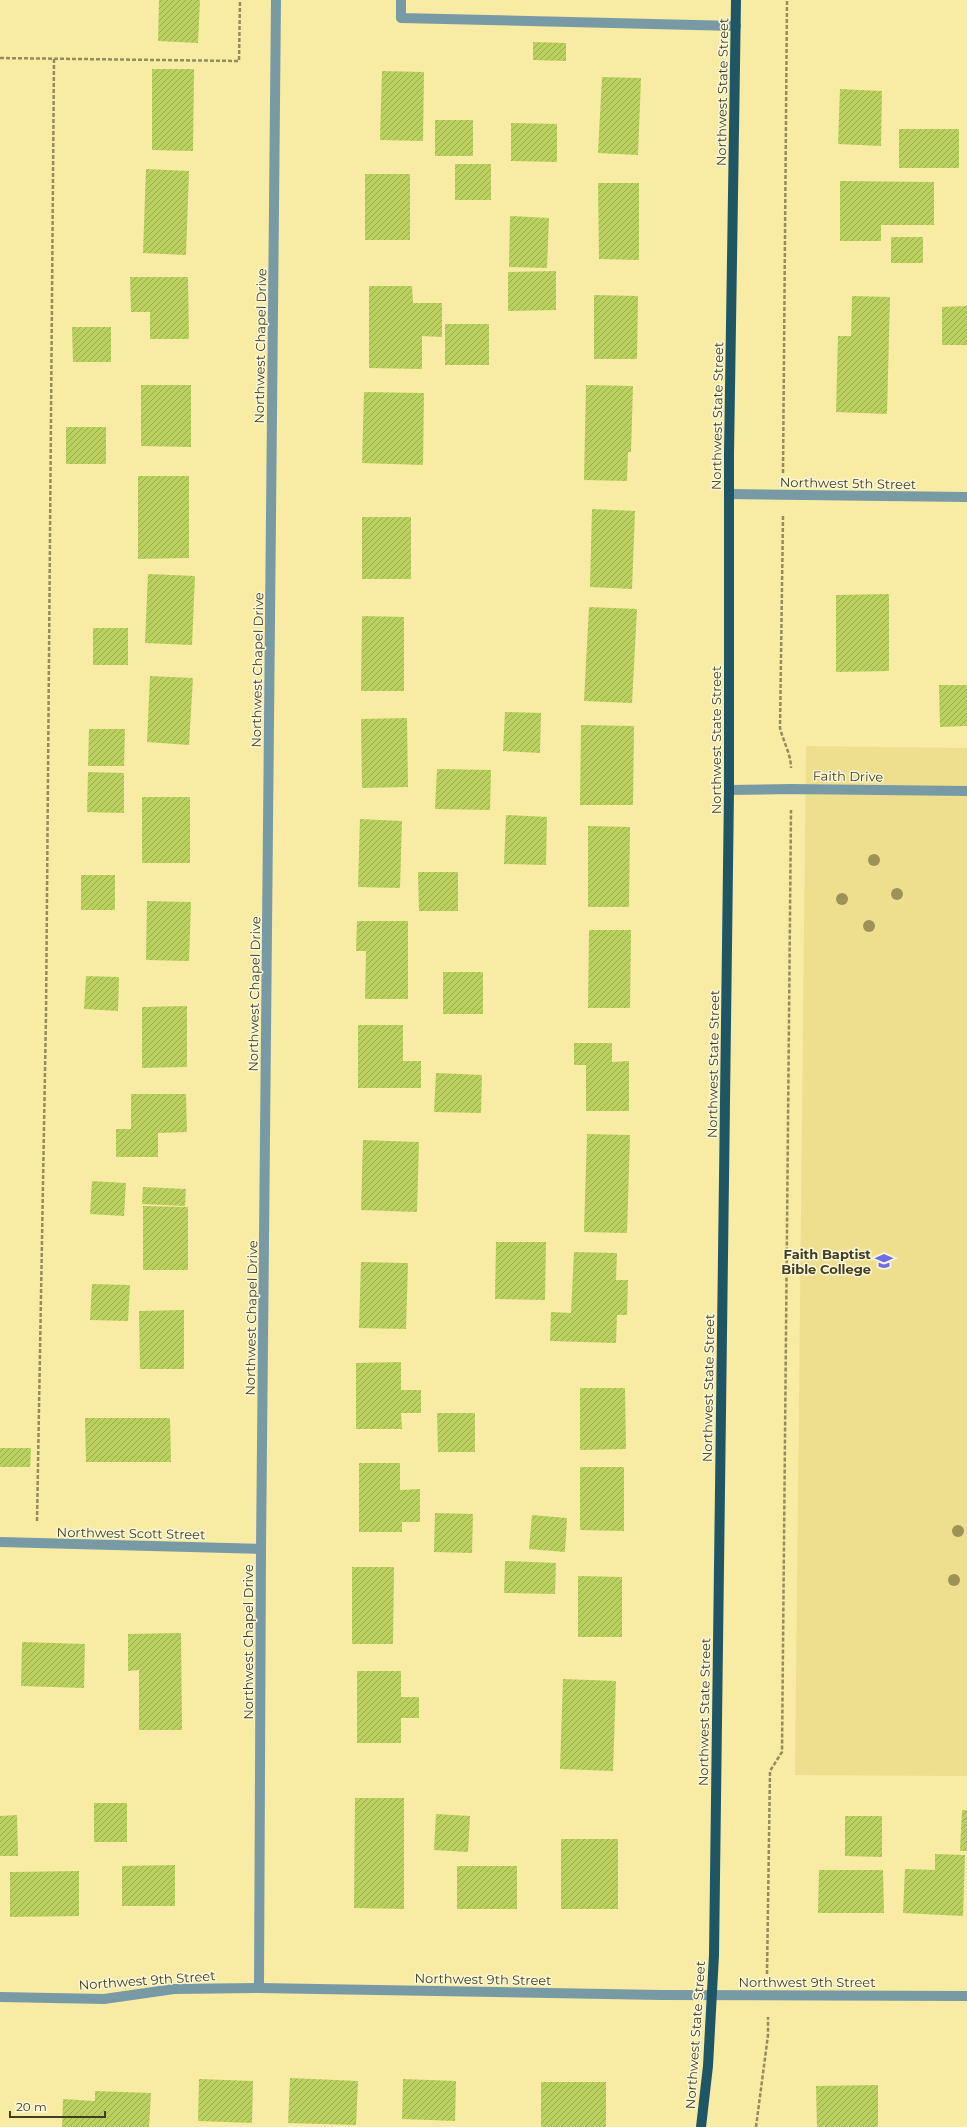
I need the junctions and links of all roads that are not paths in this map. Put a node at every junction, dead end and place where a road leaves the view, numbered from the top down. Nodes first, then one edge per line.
1 (276, 0) edge
2 (401, 0) edge
3 (736, 0) edge
4 (736, 26) junction
5 (729, 494) junction
6 (967, 497) edge
7 (729, 790) junction
8 (967, 791) edge
9 (0, 1542) edge
10 (261, 1549) junction
11 (259, 1988) junction
12 (712, 1994) junction
13 (967, 1996) edge
14 (0, 1997) edge
15 (701, 2127) edge

1 - 10 street, Northwest Chapel Drive
2 - 4 street
3 - 4 main road, Northwest State Street
4 - 5 main road, Northwest State Street
5 - 6 street, Northwest 5th Street
5 - 7 main road, Northwest State Street
7 - 8 street, Faith Drive
7 - 12 main road, Northwest State Street
9 - 10 street, Northwest Scott Street
10 - 11 street, Northwest Chapel Drive
11 - 12 street, Northwest 9th Street
11 - 14 street, Northwest 9th Street
12 - 13 street, Northwest 9th Street
12 - 15 main road, Northwest State Street

